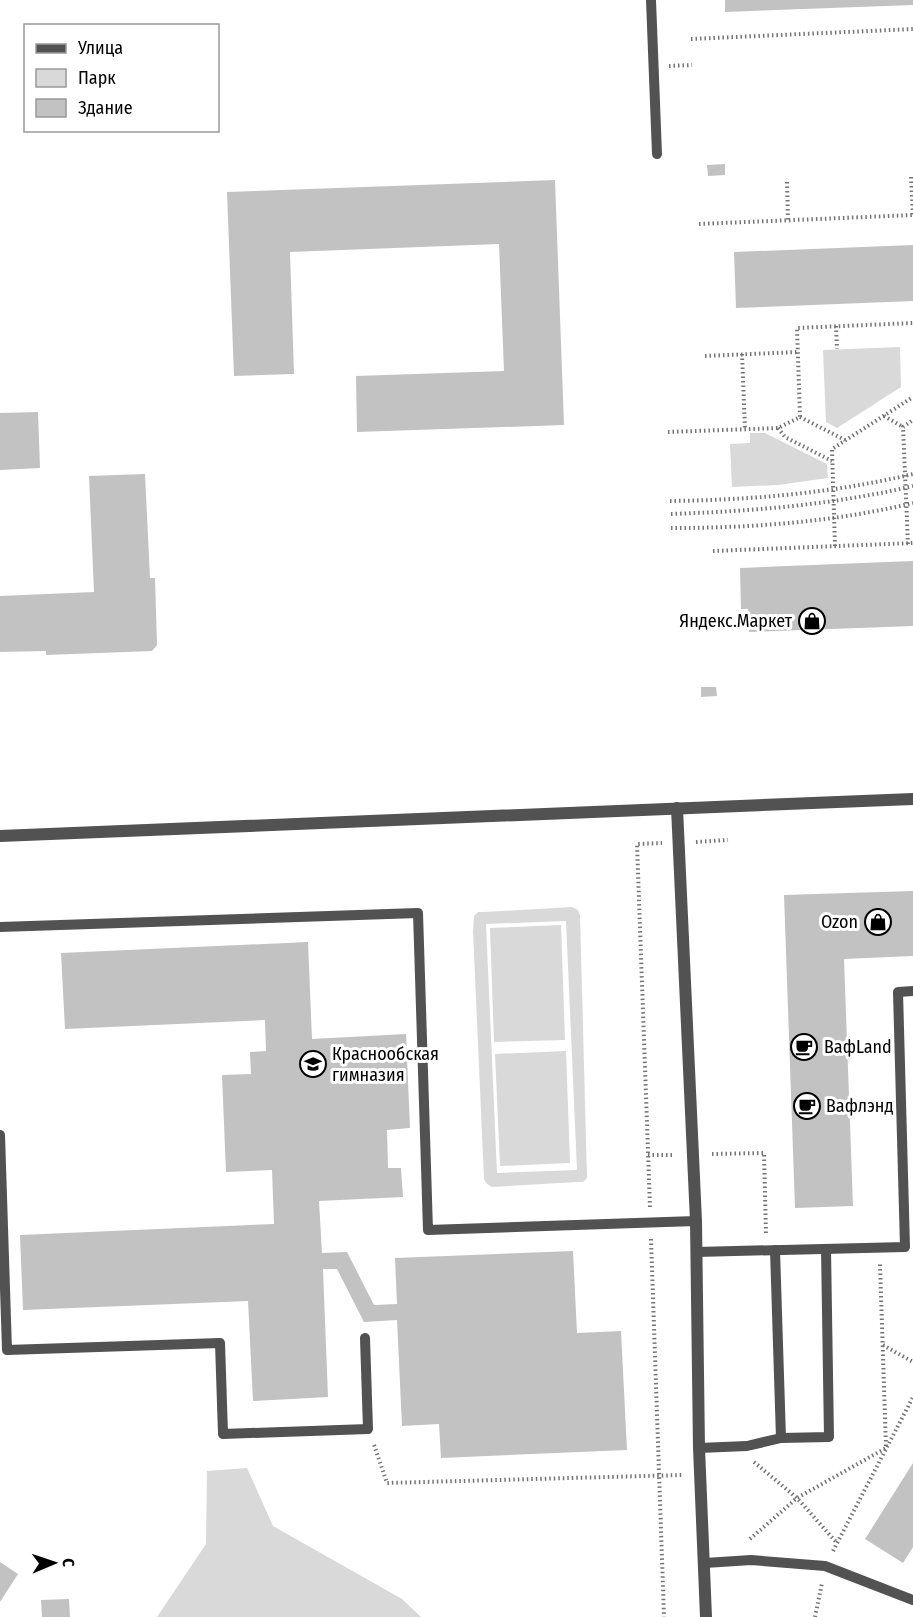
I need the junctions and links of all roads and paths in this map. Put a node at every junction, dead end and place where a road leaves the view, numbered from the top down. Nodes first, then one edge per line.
1 (651, 0) edge
2 (913, 29) edge
3 (691, 39) dead end
4 (657, 154) dead end
5 (911, 177) dead end
6 (786, 182) dead end
7 (913, 215) edge
8 (788, 220) junction
9 (699, 224) dead end
10 (913, 323) edge
11 (836, 326) junction
12 (837, 349) dead end
13 (798, 352) junction
14 (742, 354) junction
15 (705, 356) dead end
16 (913, 397) edge
17 (884, 416) junction
18 (800, 417) junction
19 (913, 420) edge
20 (903, 427) junction
21 (778, 428) junction
22 (745, 429) junction
23 (668, 432) dead end
24 (845, 440) junction
25 (832, 461) junction
26 (913, 474) edge
27 (905, 476) junction
28 (913, 486) edge
29 (906, 487) junction
30 (833, 489) junction
31 (670, 501) dead end
32 (834, 501) junction
33 (913, 503) edge
34 (907, 505) junction
35 (671, 514) dead end
36 (834, 518) junction
37 (671, 528) dead end
38 (911, 544) edge
39 (835, 546) junction
40 (713, 551) dead end
41 (913, 799) edge
42 (677, 807) junction
43 (0, 836) edge
44 (728, 840) dead end
45 (679, 842) junction
46 (0, 927) edge
47 (913, 991) edge
48 (0, 1135) edge
49 (693, 1154) junction
50 (648, 1155) junction
51 (908, 1179) edge
52 (696, 1221) junction
53 (650, 1223) junction
54 (879, 1248) junction
55 (826, 1249) junction
56 (771, 1250) junction
57 (696, 1252) junction
58 (365, 1338) dead end
59 (882, 1344) junction
60 (913, 1362) edge
61 (913, 1397) edge
62 (368, 1429) junction
63 (781, 1438) junction
64 (699, 1448) junction
65 (886, 1448) junction
66 (748, 1456) dead end
67 (701, 1474) junction
68 (659, 1475) junction
69 (796, 1498) junction
70 (750, 1539) dead end
71 (837, 1543) junction
72 (705, 1563) junction
73 (825, 1566) junction
74 (913, 1600) edge
75 (664, 1617) edge
76 (706, 1617) edge
77 (815, 1617) edge

1 - 4 lane
2 - 3 path
5 - 7 path
6 - 8 path
7 - 8 path
8 - 9 path
10 - 11 path
11 - 12 path
11 - 13 path
13 - 14 path
13 - 18 path
14 - 15 path
14 - 22 path
16 - 17 path
17 - 20 path
17 - 24 path
18 - 21 path
18 - 24 path
19 - 20 path
20 - 27 path
21 - 22 path
21 - 25 path
22 - 23 path
24 - 25 path
25 - 30 path
26 - 27 path
27 - 29 path
27 - 30 path
28 - 29 path
29 - 32 path
29 - 34 path
30 - 31 path
30 - 32 path
32 - 35 path
32 - 36 path
33 - 34 path
34 - 36 path
34 - 38 path
36 - 37 path
36 - 39 path
38 - 39 path
39 - 40 path
41 - 42 street
42 - 43 street
42 - 45 street
44 - 45 path
45 - 49 street
45 - 50 path
46 - 53 lane
47 - 51 lane
48 - 62 lane
49 - 50 path
49 - 52 street
49 - 56 path
50 - 53 path
51 - 54 lane
52 - 53 lane
52 - 57 street
53 - 68 path
54 - 55 lane
54 - 59 path
55 - 56 lane
55 - 63 lane
56 - 57 lane
56 - 63 lane
57 - 64 street
58 - 62 lane
59 - 60 path
59 - 65 path
61 - 65 path
62 - 68 path
63 - 64 lane
64 - 67 street
65 - 69 path
65 - 71 path
66 - 69 path
67 - 68 path
67 - 72 street
68 - 75 path
69 - 70 path
69 - 71 path
71 - 73 path
72 - 73 lane
72 - 76 street
73 - 74 lane
73 - 77 path

